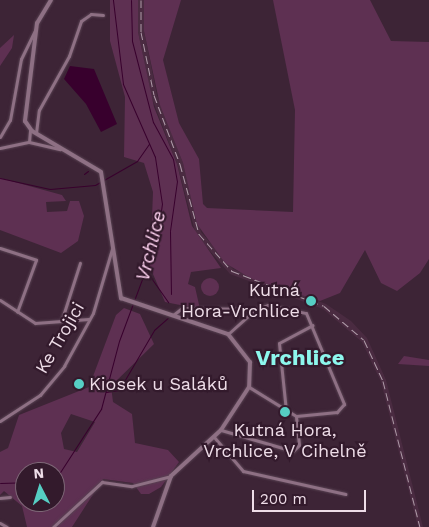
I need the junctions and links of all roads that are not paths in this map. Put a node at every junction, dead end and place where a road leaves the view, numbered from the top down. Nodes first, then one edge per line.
1 (50, 0) edge
2 (104, 14) dead end
3 (36, 28) junction
4 (30, 129) junction
5 (36, 133) junction
6 (0, 137) edge
7 (29, 142) junction
8 (0, 147) edge
9 (64, 148) junction
10 (114, 246) junction
11 (0, 248) edge
12 (80, 263) dead end
13 (0, 300) edge
14 (256, 309) junction
15 (17, 312) junction
16 (173, 315) junction
17 (89, 318) junction
18 (62, 319) junction
19 (313, 325) junction
20 (228, 334) junction
21 (249, 387) junction
22 (286, 411) junction
23 (296, 416) junction
24 (0, 421) edge
25 (221, 430) junction
26 (214, 437) junction
27 (171, 476) junction
28 (345, 494) dead end
29 (10, 497) dead end
30 (0, 498) edge
31 (0, 523) edge
32 (6, 527) edge
33 (53, 527) edge
34 (153, 527) edge

1 - 3 street
2 - 5 street
3 - 4 street
3 - 6 street
4 - 5 street
4 - 7 street
5 - 9 street
7 - 8 street
7 - 9 street
9 - 10 street
10 - 16 street
10 - 17 street, Ke Trojici
11 - 15 street
12 - 18 street
13 - 15 street
14 - 16 street
14 - 19 street
14 - 20 street
15 - 18 street
16 - 20 street
17 - 18 street
17 - 24 street, Ke Trojici
19 - 22 street
19 - 23 street
20 - 21 street
21 - 22 street
21 - 25 street
22 - 23 street
23 - 25 street
25 - 26 street
26 - 27 street
26 - 28 street
27 - 33 street
27 - 34 street
29 - 30 street
31 - 32 street

